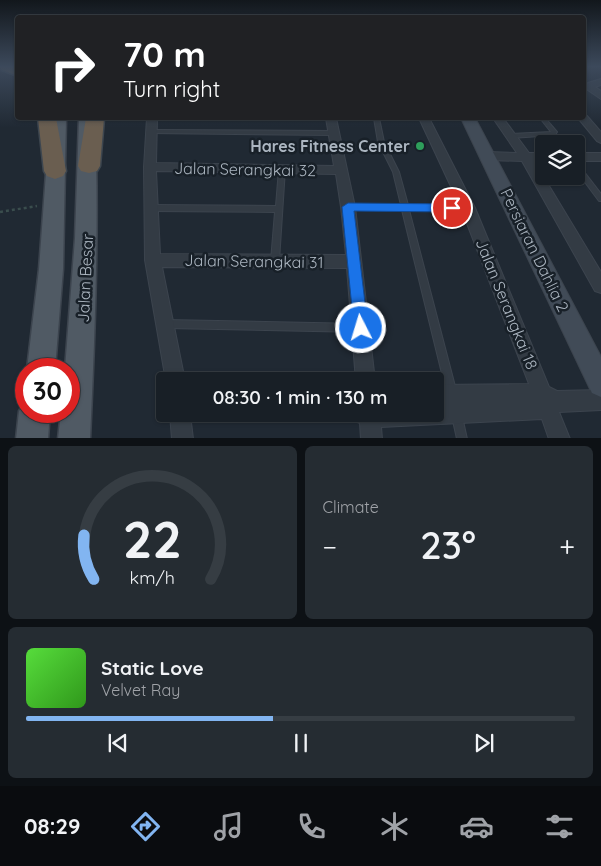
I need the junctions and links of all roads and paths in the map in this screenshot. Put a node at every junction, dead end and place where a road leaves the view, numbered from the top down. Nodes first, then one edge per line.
1 (590, 87) edge
2 (601, 96) edge
3 (47, 120) edge
4 (58, 120) edge
5 (87, 120) edge
6 (95, 120) edge
7 (152, 120) edge
8 (331, 120) edge
9 (376, 120) edge
10 (425, 120) edge
11 (469, 120) edge
12 (499, 120) edge
13 (545, 120) edge
14 (585, 120) edge
15 (151, 132) junction
16 (334, 134) junction
17 (511, 136) junction
18 (601, 139) edge
19 (488, 156) junction
20 (526, 156) junction
21 (535, 156) edge
22 (585, 157) edge
23 (601, 157) edge
24 (88, 166) junction
25 (150, 167) junction
26 (282, 169) junction
27 (341, 170) junction
28 (55, 171) junction
29 (585, 177) edge
30 (601, 199) edge
31 (54, 204) junction
32 (348, 207) junction
33 (405, 207) junction
34 (151, 208) junction
35 (468, 208) junction
36 (279, 209) junction
37 (0, 212) edge
38 (153, 260) junction
39 (275, 261) junction
40 (355, 262) junction
41 (601, 286) edge
42 (165, 324) junction
43 (361, 328) junction
44 (42, 358) edge
45 (173, 372) edge
46 (365, 372) edge
47 (601, 384) edge
48 (601, 400) edge
49 (448, 401) edge
50 (549, 401) junction
51 (181, 422) edge
52 (369, 422) edge
53 (34, 423) edge
54 (32, 438) edge
55 (74, 438) edge
56 (183, 438) edge
57 (372, 438) edge
58 (462, 438) edge
59 (560, 438) edge

1 - 2 street
3 - 28 highway
4 - 28 main road
5 - 24 main road, Jalan Besar
6 - 24 highway
7 - 15 street
8 - 16 street
9 - 33 lane
10 - 35 street, Jalan Serangkai 18
11 - 19 street, Persiaran Dahlia 2
12 - 17 street
13 - 17 lane
14 - 18 street
15 - 16 lane
15 - 25 street
16 - 27 street
17 - 20 street
19 - 20 street
19 - 47 street, Persiaran Dahlia 2
20 - 21 street
20 - 41 street
22 - 23 street
24 - 55 main road, Jalan Besar
25 - 26 street, Jalan Serangkai 32
25 - 34 street
26 - 27 street, Jalan Serangkai 32
26 - 36 lane
27 - 32 street
28 - 31 main road
29 - 30 lane
31 - 37 path
31 - 44 main road
32 - 33 lane
32 - 40 street
33 - 35 lane
33 - 49 lane
34 - 36 lane
34 - 38 street
35 - 50 street, Jalan Serangkai 18
36 - 39 lane
38 - 39 street, Jalan Serangkai 31
38 - 42 street
39 - 40 street, Jalan Serangkai 31
40 - 43 street
42 - 43 lane
42 - 45 street
43 - 46 street
48 - 50 street
49 - 50 street
49 - 58 lane
50 - 59 street, Jalan Serangkai 18
51 - 56 street
52 - 57 street
53 - 54 main road

